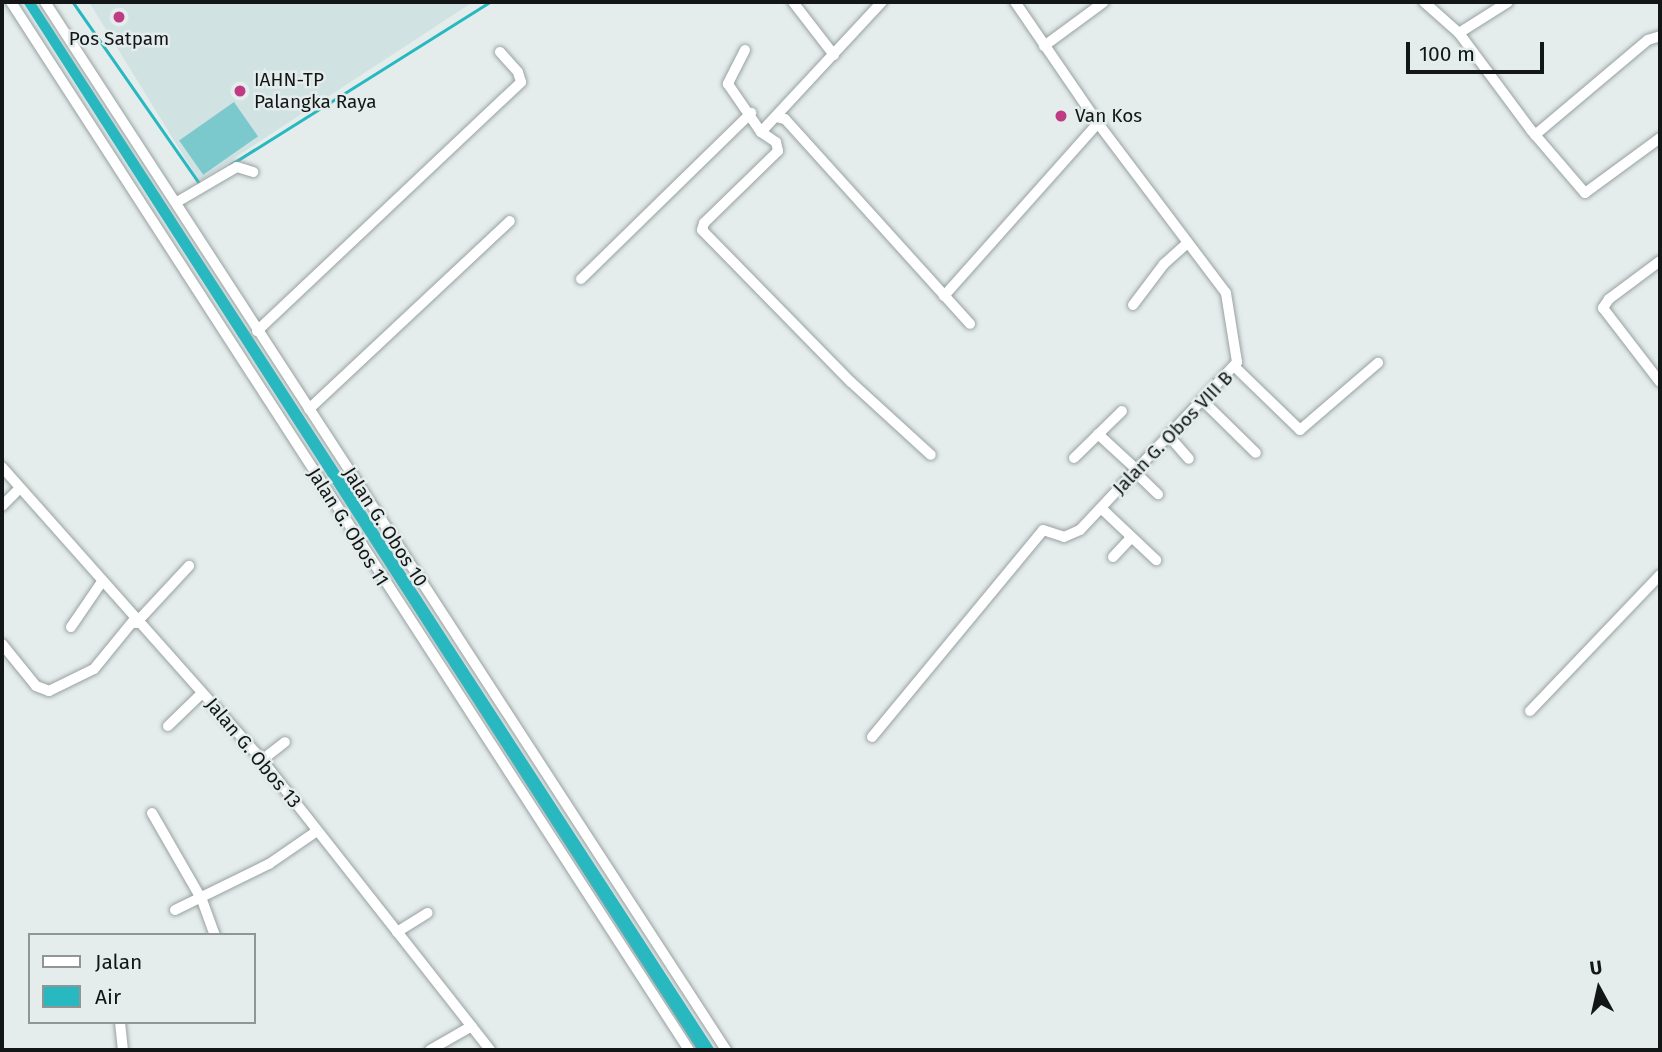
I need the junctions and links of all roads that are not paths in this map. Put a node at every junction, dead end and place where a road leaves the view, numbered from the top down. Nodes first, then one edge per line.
1 (11, 2) edge
2 (46, 2) edge
3 (793, 2) edge
4 (882, 2) edge
5 (1015, 2) edge
6 (1104, 2) edge
7 (1424, 2) edge
8 (1508, 2) edge
9 (1459, 33) junction
10 (1660, 36) edge
11 (1044, 46) junction
12 (745, 50) dead end
13 (500, 52) dead end
14 (834, 55) junction
15 (751, 113) junction
16 (776, 117) junction
17 (1098, 123) junction
18 (761, 132) junction
19 (1535, 135) junction
20 (1660, 138) edge
21 (253, 172) dead end
22 (177, 202) junction
23 (510, 221) dead end
24 (1186, 244) junction
25 (1660, 261) edge
26 (581, 279) dead end
27 (943, 296) junction
28 (1133, 305) dead end
29 (970, 324) dead end
30 (257, 331) junction
31 (1378, 363) dead end
32 (1236, 369) junction
33 (1660, 382) edge
34 (1203, 401) junction
35 (309, 409) junction
36 (1122, 411) dead end
37 (1098, 434) junction
38 (1169, 436) junction
39 (1256, 453) dead end
40 (931, 455) dead end
41 (1074, 458) dead end
42 (1189, 459) dead end
43 (2, 467) edge
44 (1136, 471) junction
45 (20, 488) junction
46 (1158, 495) dead end
47 (2, 506) edge
48 (1101, 508) junction
49 (1130, 538) junction
50 (1114, 557) dead end
51 (1156, 560) dead end
52 (189, 566) dead end
53 (1660, 575) edge
54 (101, 583) junction
55 (135, 622) junction
56 (71, 627) dead end
57 (2, 644) edge
58 (202, 693) junction
59 (1530, 711) dead end
60 (168, 726) dead end
61 (872, 737) dead end
62 (285, 742) dead end
63 (262, 760) junction
64 (152, 813) dead end
65 (317, 831) junction
66 (201, 900) junction
67 (175, 910) dead end
68 (427, 913) dead end
69 (397, 932) junction
70 (214, 933) edge
71 (120, 1024) edge
72 (472, 1026) junction
73 (123, 1050) edge
74 (430, 1050) edge
75 (490, 1050) edge
76 (689, 1050) edge
77 (726, 1050) edge

1 - 76 street, Jalan G. Obos 11
2 - 22 street, Jalan G. Obos 10
3 - 14 street
4 - 14 street
5 - 11 street, Jalan G. Obos VIII B
6 - 11 street
7 - 9 street
8 - 9 street
9 - 19 street
10 - 19 street
11 - 17 street, Jalan G. Obos VIII B
12 - 15 street
13 - 30 street
14 - 16 street
15 - 18 street
15 - 26 street
16 - 18 street
16 - 27 street
17 - 24 street, Jalan G. Obos VIII B
17 - 27 street
18 - 40 street
19 - 20 street
21 - 22 street
22 - 30 street, Jalan G. Obos 10
23 - 35 street
24 - 28 street
24 - 32 street, Jalan G. Obos VIII B
25 - 33 street
27 - 29 street
30 - 35 street, Jalan G. Obos 10
31 - 32 street
32 - 34 street, Jalan G. Obos VIII B
34 - 38 street, Jalan G. Obos VIII B
34 - 39 street
35 - 77 street, Jalan G. Obos 10
36 - 37 street
37 - 41 street
37 - 44 street
38 - 42 street
38 - 44 street, Jalan G. Obos VIII B
43 - 45 street, Jalan G. Obos 13
44 - 46 street
44 - 48 street, Jalan G. Obos VIII B
45 - 47 street
45 - 54 street, Jalan G. Obos 13
48 - 49 street
48 - 61 street, Jalan G. Obos VIII B
49 - 50 street
49 - 51 street
52 - 55 street
53 - 59 street
54 - 55 street, Jalan G. Obos 13
54 - 56 street
55 - 57 street
55 - 58 street, Jalan G. Obos 13
58 - 60 street
58 - 63 street, Jalan G. Obos 13
62 - 63 street
63 - 65 street, Jalan G. Obos 13
64 - 66 street
65 - 66 street
65 - 69 street, Jalan G. Obos 13
66 - 67 street
66 - 70 street
68 - 69 street
69 - 72 street, Jalan G. Obos 13
71 - 73 street
72 - 74 street
72 - 75 street, Jalan G. Obos 13

